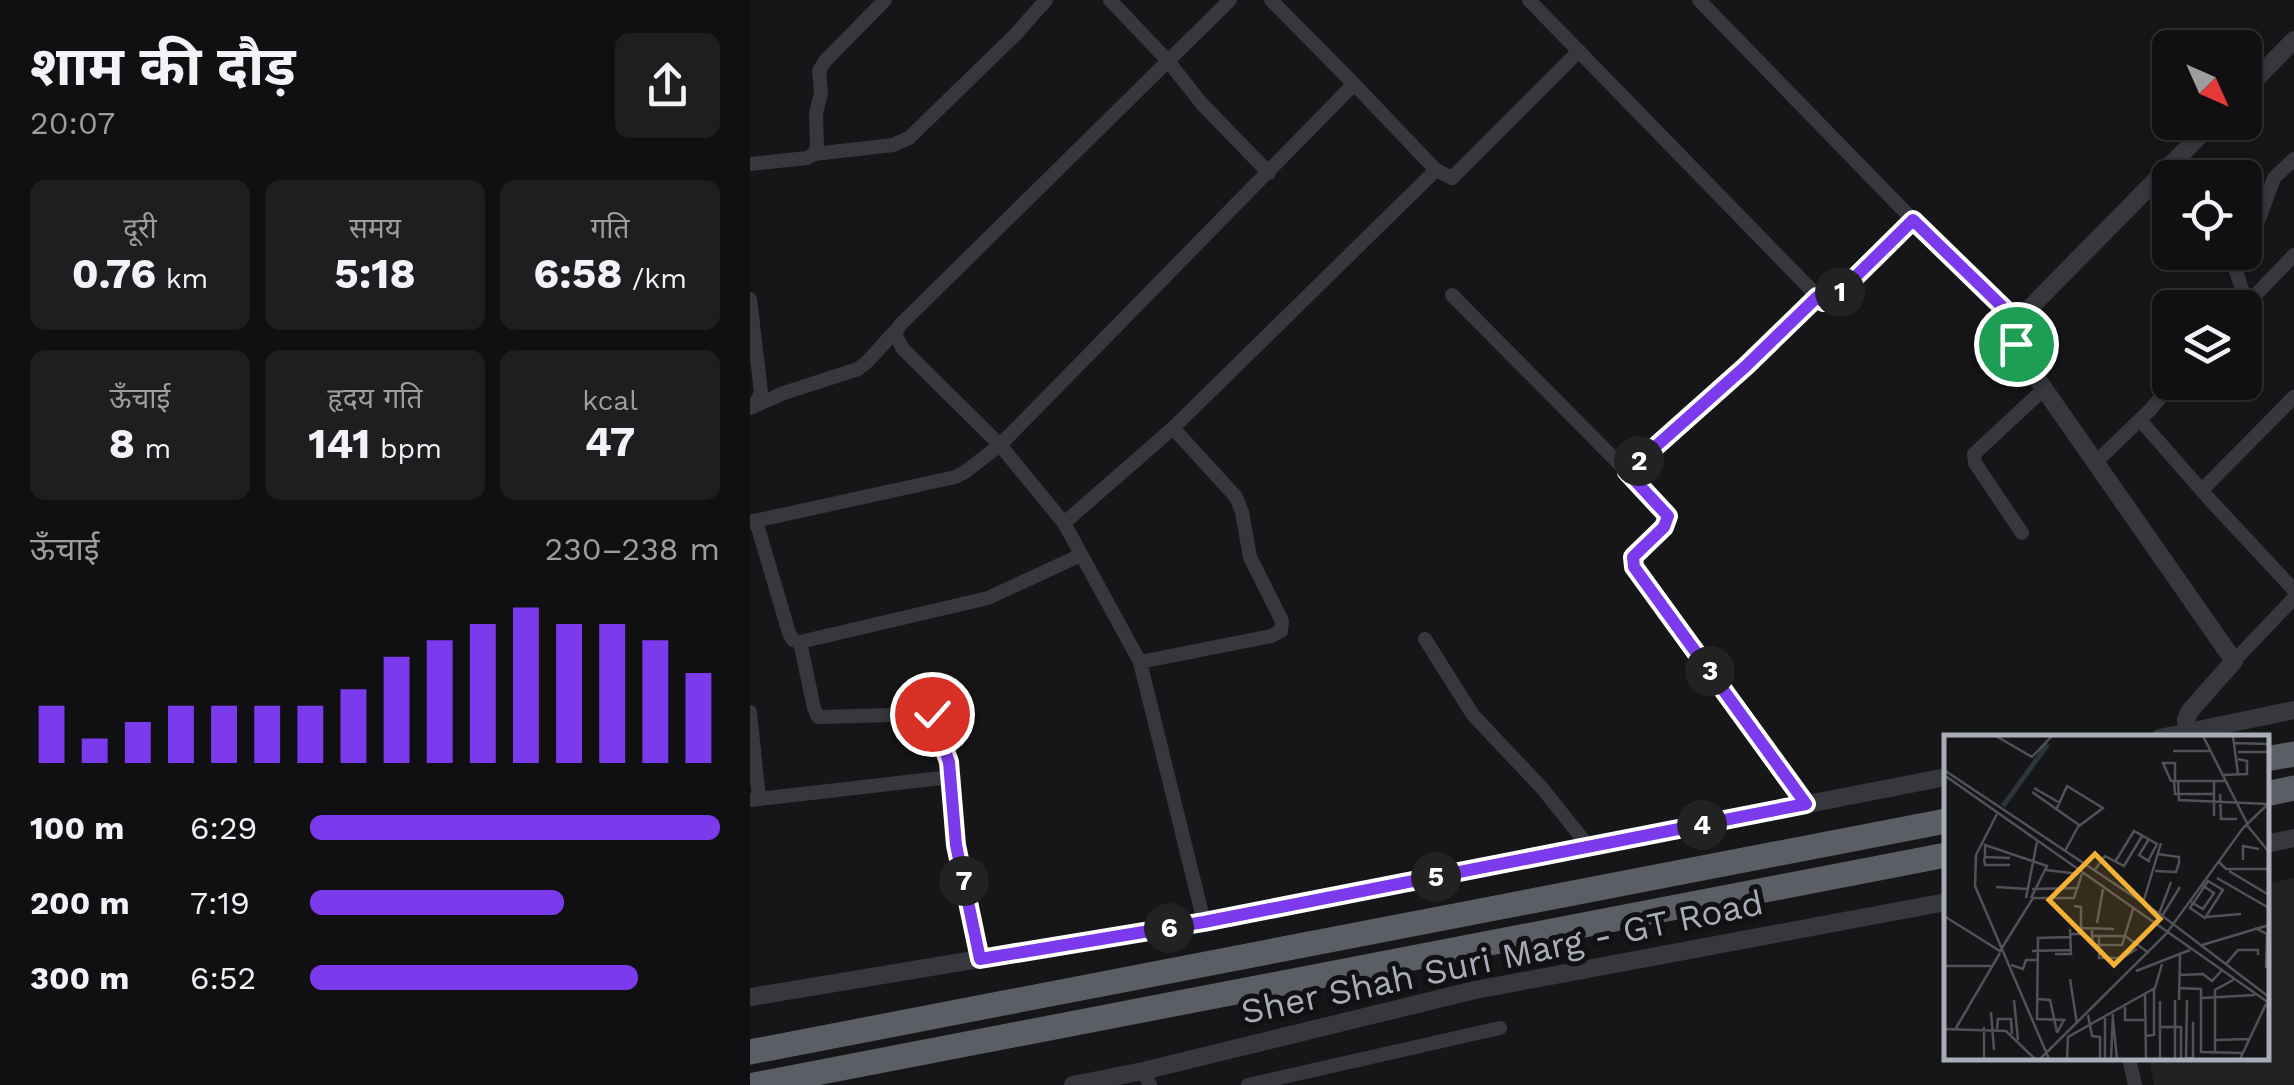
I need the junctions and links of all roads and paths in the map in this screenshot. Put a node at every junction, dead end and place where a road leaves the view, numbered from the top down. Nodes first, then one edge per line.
1 (886, 0) edge
2 (1046, 0) edge
3 (1110, 0) edge
4 (1230, 0) edge
5 (1271, 0) edge
6 (1529, 0) edge
7 (1699, 0) edge
8 (869, 6) edge
9 (2294, 40) edge
10 (1579, 50) junction
11 (1168, 61) junction
12 (2262, 73) edge
13 (1354, 84) junction
14 (2194, 140) edge
15 (814, 154) junction
16 (2294, 159) edge
17 (750, 164) edge
18 (1436, 170) junction
19 (1268, 173) junction
20 (2262, 211) edge
21 (1913, 220) junction
22 (2294, 255) edge
23 (2260, 290) edge
24 (1452, 295) dead end
25 (1817, 297) junction
26 (750, 299) edge
27 (2017, 321) junction
28 (896, 330) junction
29 (2044, 389) junction
30 (2294, 397) edge
31 (2158, 400) edge
32 (750, 408) edge
33 (2140, 420) junction
34 (1173, 428) junction
35 (1000, 445) junction
36 (2096, 462) junction
37 (1627, 472) junction
38 (2202, 490) junction
39 (753, 521) edge
40 (1064, 523) junction
41 (2022, 532) dead end
42 (1081, 555) junction
43 (2294, 590) edge
44 (2294, 598) edge
45 (1425, 639) dead end
46 (800, 642) junction
47 (2234, 661) junction
48 (1140, 662) junction
49 (2294, 710) edge
50 (750, 712) edge
51 (2188, 732) junction
52 (2174, 735) edge
53 (2294, 754) edge
54 (2269, 758) edge
55 (950, 778) junction
56 (1944, 778) edge
57 (2294, 788) edge
58 (2269, 793) edge
59 (754, 799) edge
60 (1806, 804) junction
61 (1944, 821) edge
62 (2294, 838) edge
63 (2269, 843) edge
64 (1589, 847) junction
65 (1944, 855) edge
66 (1944, 902) edge
67 (1204, 922) junction
68 (980, 959) junction
69 (750, 997) edge
70 (1500, 1028) dead end
71 (750, 1052) edge
72 (2129, 1060) edge
73 (1146, 1078) edge
74 (754, 1085) edge
75 (1073, 1085) edge
76 (1248, 1085) edge
77 (2134, 1085) edge

1 - 8 street
2 - 15 street
3 - 11 street
4 - 11 street
5 - 13 street
6 - 10 street
7 - 21 street
8 - 15 street
9 - 12 street
10 - 18 street
10 - 25 street
11 - 19 street
11 - 28 street
13 - 18 street
13 - 19 street
14 - 27 street
15 - 17 street
16 - 20 street
18 - 34 street
19 - 35 street
21 - 25 street
21 - 27 street
22 - 23 street
24 - 37 street
25 - 37 street
26 - 32 street
27 - 29 street
28 - 32 street
28 - 35 street
29 - 36 street
29 - 41 street
30 - 38 street
31 - 33 street
33 - 36 street
33 - 38 street
34 - 40 street
34 - 48 street
35 - 39 street
35 - 40 street
36 - 47 street
37 - 60 street
38 - 43 street
39 - 46 street
40 - 42 street
42 - 46 street
42 - 48 street
44 - 47 street
45 - 64 street
46 - 55 street
47 - 51 street
48 - 67 street
49 - 51 street
50 - 59 street
51 - 52 street
53 - 54 highway
55 - 59 street
55 - 68 street
56 - 60 street
57 - 58 highway
60 - 64 street
61 - 71 highway, Sher Shah Suri Marg - GT Road
62 - 63 street
64 - 67 street
65 - 74 highway, Sher Shah Suri Marg - GT Road
66 - 73 street, Sher Shah Suri Marg - GT Road
67 - 68 street
68 - 69 street
70 - 76 street
72 - 77 street
73 - 75 street, Sher Shah Suri Marg - GT Road

